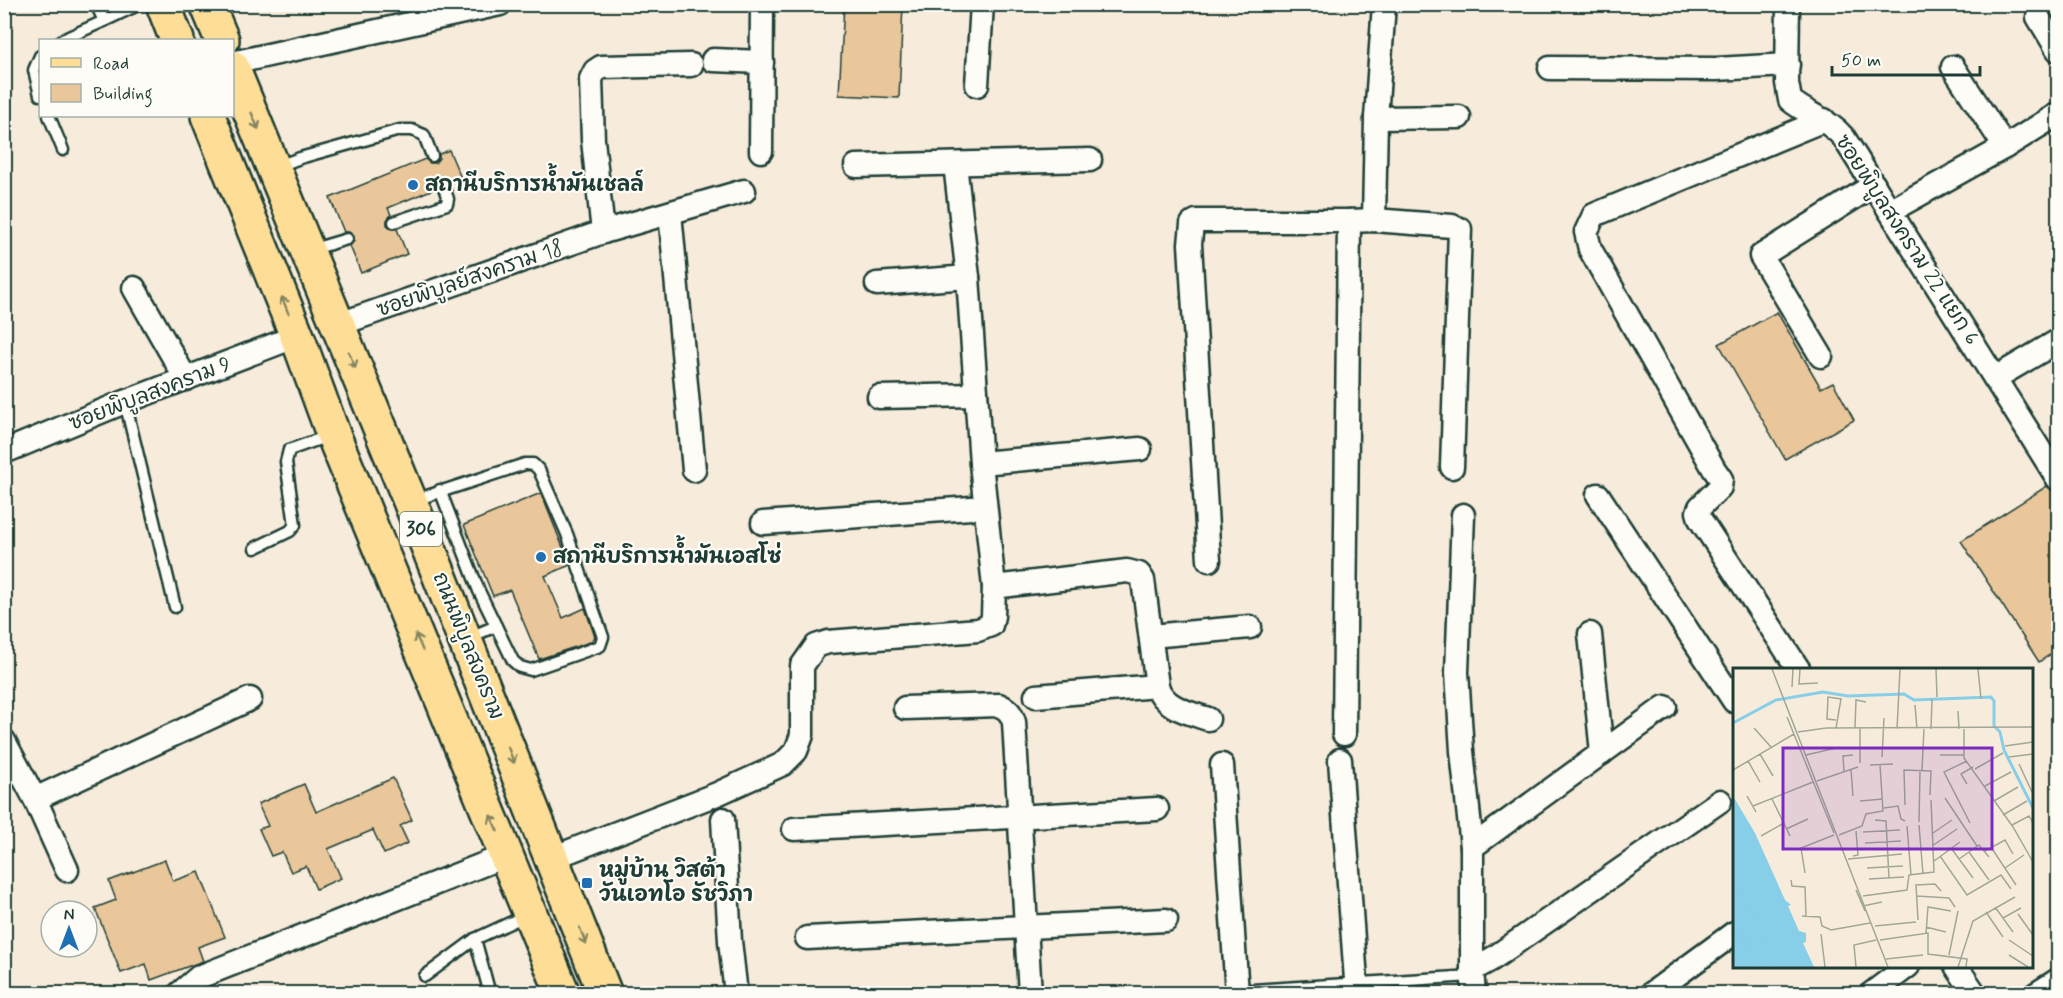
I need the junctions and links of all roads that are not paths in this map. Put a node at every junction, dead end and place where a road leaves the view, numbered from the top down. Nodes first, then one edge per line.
1 (96, 4) edge
2 (140, 4) edge
3 (163, 4) edge
4 (207, 4) edge
5 (500, 4) edge
6 (762, 4) edge
7 (982, 4) edge
8 (1384, 4) edge
9 (1788, 4) edge
10 (2038, 17) dead end
11 (104, 21) junction
12 (64, 39) edge
13 (177, 39) edge
14 (222, 39) edge
15 (2058, 50) edge
16 (39, 58) edge
17 (713, 60) dead end
18 (762, 62) junction
19 (234, 65) edge
20 (691, 65) dead end
21 (1788, 65) junction
22 (1953, 68) dead end
23 (1550, 69) dead end
24 (234, 70) edge
25 (977, 85) dead end
26 (39, 91) edge
27 (2058, 114) edge
28 (49, 117) edge
29 (208, 117) edge
30 (1459, 117) dead end
31 (1376, 118) junction
32 (1824, 120) junction
33 (2005, 147) junction
34 (63, 150) dead end
35 (761, 151) dead end
36 (432, 156) dead end
37 (1090, 160) dead end
38 (955, 164) junction
39 (856, 166) dead end
40 (275, 167) junction
41 (443, 185) dead end
42 (1874, 185) junction
43 (744, 191) dead end
44 (1890, 211) junction
45 (670, 213) junction
46 (1374, 220) junction
47 (1349, 221) junction
48 (394, 222) dead end
49 (603, 232) junction
50 (347, 239) dead end
51 (307, 251) junction
52 (968, 277) junction
53 (877, 284) dead end
54 (134, 288) dead end
55 (337, 325) junction
56 (297, 336) junction
57 (2058, 341) edge
58 (1821, 356) dead end
59 (1995, 378) junction
60 (186, 379) junction
61 (976, 395) junction
62 (879, 397) dead end
63 (125, 402) junction
64 (333, 434) junction
65 (1140, 449) dead end
66 (4, 452) edge
67 (981, 464) junction
68 (1452, 467) dead end
69 (694, 470) dead end
70 (2058, 479) edge
71 (441, 490) junction
72 (1598, 495) dead end
73 (410, 501) junction
74 (985, 507) junction
75 (1463, 515) dead end
76 (763, 523) dead end
77 (255, 548) dead end
78 (1209, 560) dead end
79 (994, 587) junction
80 (174, 607) dead end
81 (496, 626) junction
82 (1250, 627) dead end
83 (1590, 634) dead end
84 (1151, 636) junction
85 (465, 639) junction
86 (1798, 668) edge
87 (1157, 686) junction
88 (1036, 696) dead end
89 (250, 699) dead end
90 (1733, 699) edge
91 (1665, 707) dead end
92 (905, 708) dead end
93 (1208, 719) dead end
94 (1344, 734) dead end
95 (5, 743) edge
96 (1602, 753) junction
97 (1340, 760) dead end
98 (1222, 765) dead end
99 (35, 799) junction
100 (1720, 801) dead end
101 (1157, 809) dead end
102 (1020, 817) junction
103 (723, 819) dead end
104 (794, 829) dead end
105 (1472, 847) junction
106 (507, 855) junction
107 (552, 858) junction
108 (67, 870) dead end
109 (531, 914) junction
110 (1166, 920) dead end
111 (1026, 926) junction
112 (1733, 934) edge
113 (807, 938) dead end
114 (475, 939) junction
115 (1905, 968) edge
116 (1957, 968) edge
117 (425, 976) dead end
118 (1473, 980) edge
119 (2058, 981) edge
120 (1357, 989) edge
121 (1658, 991) edge
122 (1237, 992) edge
123 (179, 993) edge
124 (490, 993) edge
125 (563, 993) edge
126 (605, 993) edge
127 (736, 993) edge
128 (1030, 993) edge
129 (1871, 993) edge
130 (1975, 993) edge
131 (2036, 993) edge

1 - 11 lane
2 - 11 lane
3 - 13 main road
4 - 14 main road
5 - 19 street
6 - 18 street
7 - 25 street
8 - 31 street
9 - 21 street, ซอยพิบูลสงคราม 22 แยก 6
10 - 15 street
11 - 12 lane
16 - 26 lane
17 - 18 street
18 - 35 street
20 - 49 street
21 - 23 street
21 - 32 street, ซอยพิบูลสงคราม 22 แยก 6
22 - 33 street
24 -> 40 main road, ถนนพิบูลสงคราม / 306
27 - 33 street
28 - 34 lane
56 -> 29 main road, ถนนพิบูลสงคราม / 306
30 - 31 street
31 - 46 street
32 - 42 street, ซอยพิบูลสงคราม 22 แยก 6
32 - 86 street
33 - 44 street
36 - 40 lane
37 - 38 street
38 - 39 street
38 - 52 street
40 - 51 main road, ถนนพิบูลสงคราม / 306
41 - 48 lane
42 - 44 street, ซอยพิบูลสงคราม 22 แยก 6
42 - 58 street
43 - 45 street, ซอยพิบูลย์สงคราม 18
44 - 59 street, ซอยพิบูลสงคราม 22 แยก 6
45 - 49 street, ซอยพิบูลย์สงคราม 18
45 - 69 street
46 - 47 street
46 - 68 street
47 - 78 street
47 - 94 street
49 - 55 street, ซอยพิบูลย์สงคราม 18
50 - 51 lane
51 - 55 main road, ถนนพิบูลสงคราม / 306
52 - 53 street
52 - 61 street
54 - 60 street
55 - 56 main road
55 -> 73 main road, ถนนพิบูลสงคราม / 306
56 - 60 street, ซอยพิบูลสงคราม 9
56 - 64 main road, ถนนพิบูลสงคราม / 306
57 - 59 street
59 - 70 street, ซอยพิบูลสงคราม 22 แยก 6
60 - 63 street, ซอยพิบูลสงคราม 9
61 - 62 street
61 - 67 street
63 - 66 street, ซอยพิบูลสงคราม 9
63 - 80 lane
64 - 77 lane
106 -> 64 main road, ถนนพิบูลสงคราม / 306
65 - 67 street
67 - 74 street
71 - 73 lane
71 - 81 lane
71 - 81 lane
72 - 90 street
73 - 85 main road, ถนนพิบูลสงคราม / 306
74 - 76 street
74 - 79 street
75 - 105 street
79 - 84 street
79 - 107 street
81 - 85 lane
82 - 84 street
83 - 96 street
84 - 87 street
85 -> 107 main road, ถนนพิบูลสงคราม / 306
87 - 88 street
87 - 93 street
89 - 99 street
91 - 96 street
92 - 102 street
95 - 99 street
96 - 105 street
97 - 120 street
98 - 122 street
99 - 108 street
100 - 118 street
101 - 102 street
102 - 104 street
102 - 111 street
103 - 127 street
105 - 118 street
106 - 109 main road, ถนนพิบูลสงคราม / 306
106 - 123 street
107 -> 126 main road, ถนนพิบูลสงคราม / 306
109 - 114 lane
109 - 125 main road, ถนนพิบูลสงคราม / 306
110 - 111 street
111 - 113 street
111 - 128 street
112 - 121 street
114 - 117 lane
114 - 124 lane
115 - 129 street
116 - 130 street
118 - 120 lane
119 - 131 street
120 - 122 lane

